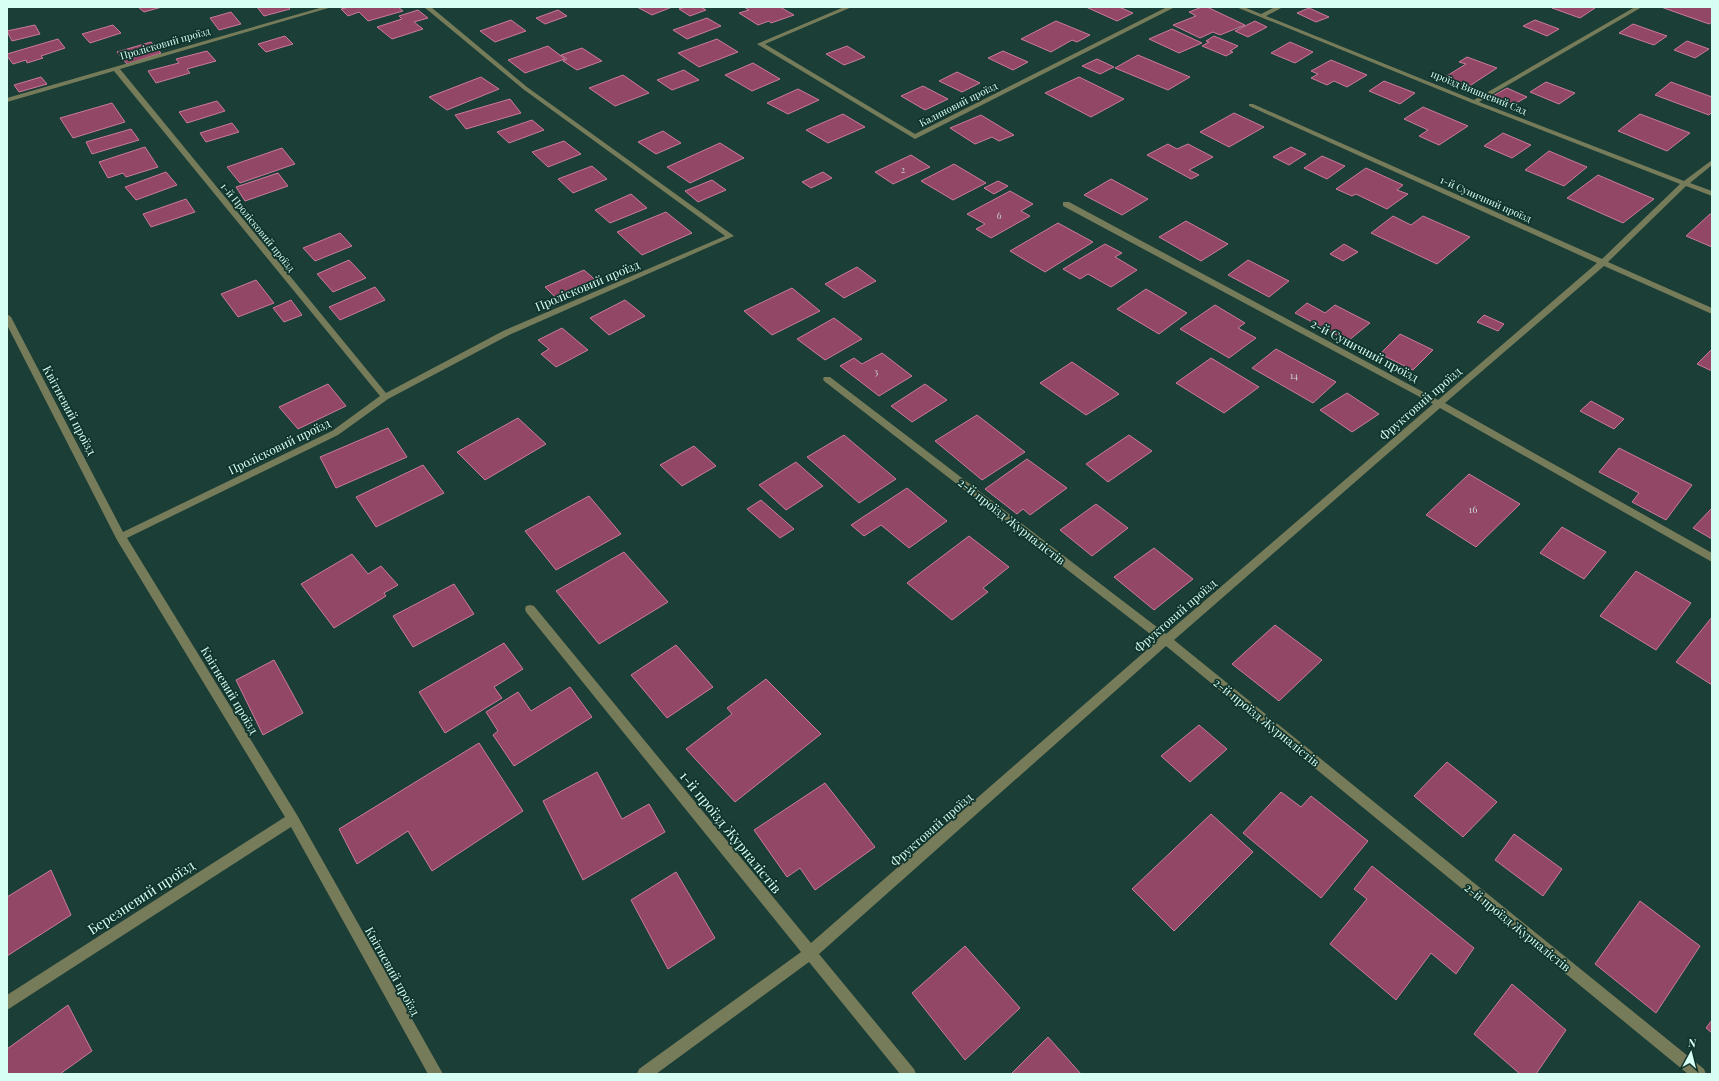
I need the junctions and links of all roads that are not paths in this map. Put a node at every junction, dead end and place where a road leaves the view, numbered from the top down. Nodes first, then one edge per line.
1 (329, 7) edge
2 (428, 7) edge
3 (849, 7) edge
4 (1172, 7) edge
5 (1239, 7) edge
6 (1280, 7) edge
7 (1639, 7) edge
8 (1261, 16) junction
9 (116, 68) junction
10 (7, 100) edge
11 (1474, 102) junction
12 (1251, 105) dead end
13 (1712, 162) edge
14 (1685, 183) junction
15 (1712, 194) edge
16 (1066, 204) dead end
17 (1603, 262) junction
18 (1712, 311) edge
19 (7, 317) edge
20 (827, 379) dead end
21 (385, 397) junction
22 (1439, 404) junction
23 (122, 537) junction
24 (1712, 558) edge
25 (530, 609) dead end
26 (1166, 640) junction
27 (293, 819) junction
28 (810, 953) junction
29 (7, 1003) edge
30 (436, 1074) edge
31 (644, 1074) edge
32 (909, 1074) edge
33 (1699, 1074) edge

1 - 9 street, Пролісковий проїзд
2 - 21 street, Пролісковий проїзд
3 - 4 street, Калиновий проїзд
5 - 8 street, проїзд Вишневий Сад
6 - 8 street
7 - 11 street
8 - 11 street, проїзд Вишневий Сад
9 - 10 street, Пролісковий проїзд
9 - 21 street, 1-й Пролісковий проїзд
11 - 14 street, проїзд Вишневий Сад
12 - 17 street, 1-й Суничний проїзд
13 - 14 street, Фруктовий проїзд
14 - 15 street, проїзд Вишневий Сад
14 - 17 street, Фруктовий проїзд
16 - 22 street, 2-й Суничний проїзд
17 - 18 street, 1-й Суничний проїзд
17 - 22 street, Фруктовий проїзд
19 - 23 street, Квітневий проїзд
20 - 26 street, 2-й проїзд Журналістів
21 - 23 street, Пролісковий проїзд
22 - 24 street, 2-й Суничний проїзд
22 - 26 street, Фруктовий проїзд
23 - 27 street, Квітневий проїзд
25 - 28 street, 1-й проїзд Журналістів
26 - 28 street, Фруктовий проїзд
26 - 33 street, 2-й проїзд Журналістів
27 - 29 street, Березневий проїзд
27 - 30 street, Квітневий проїзд
28 - 31 street, Фруктовий проїзд
28 - 32 street, 1-й проїзд Журналістів

